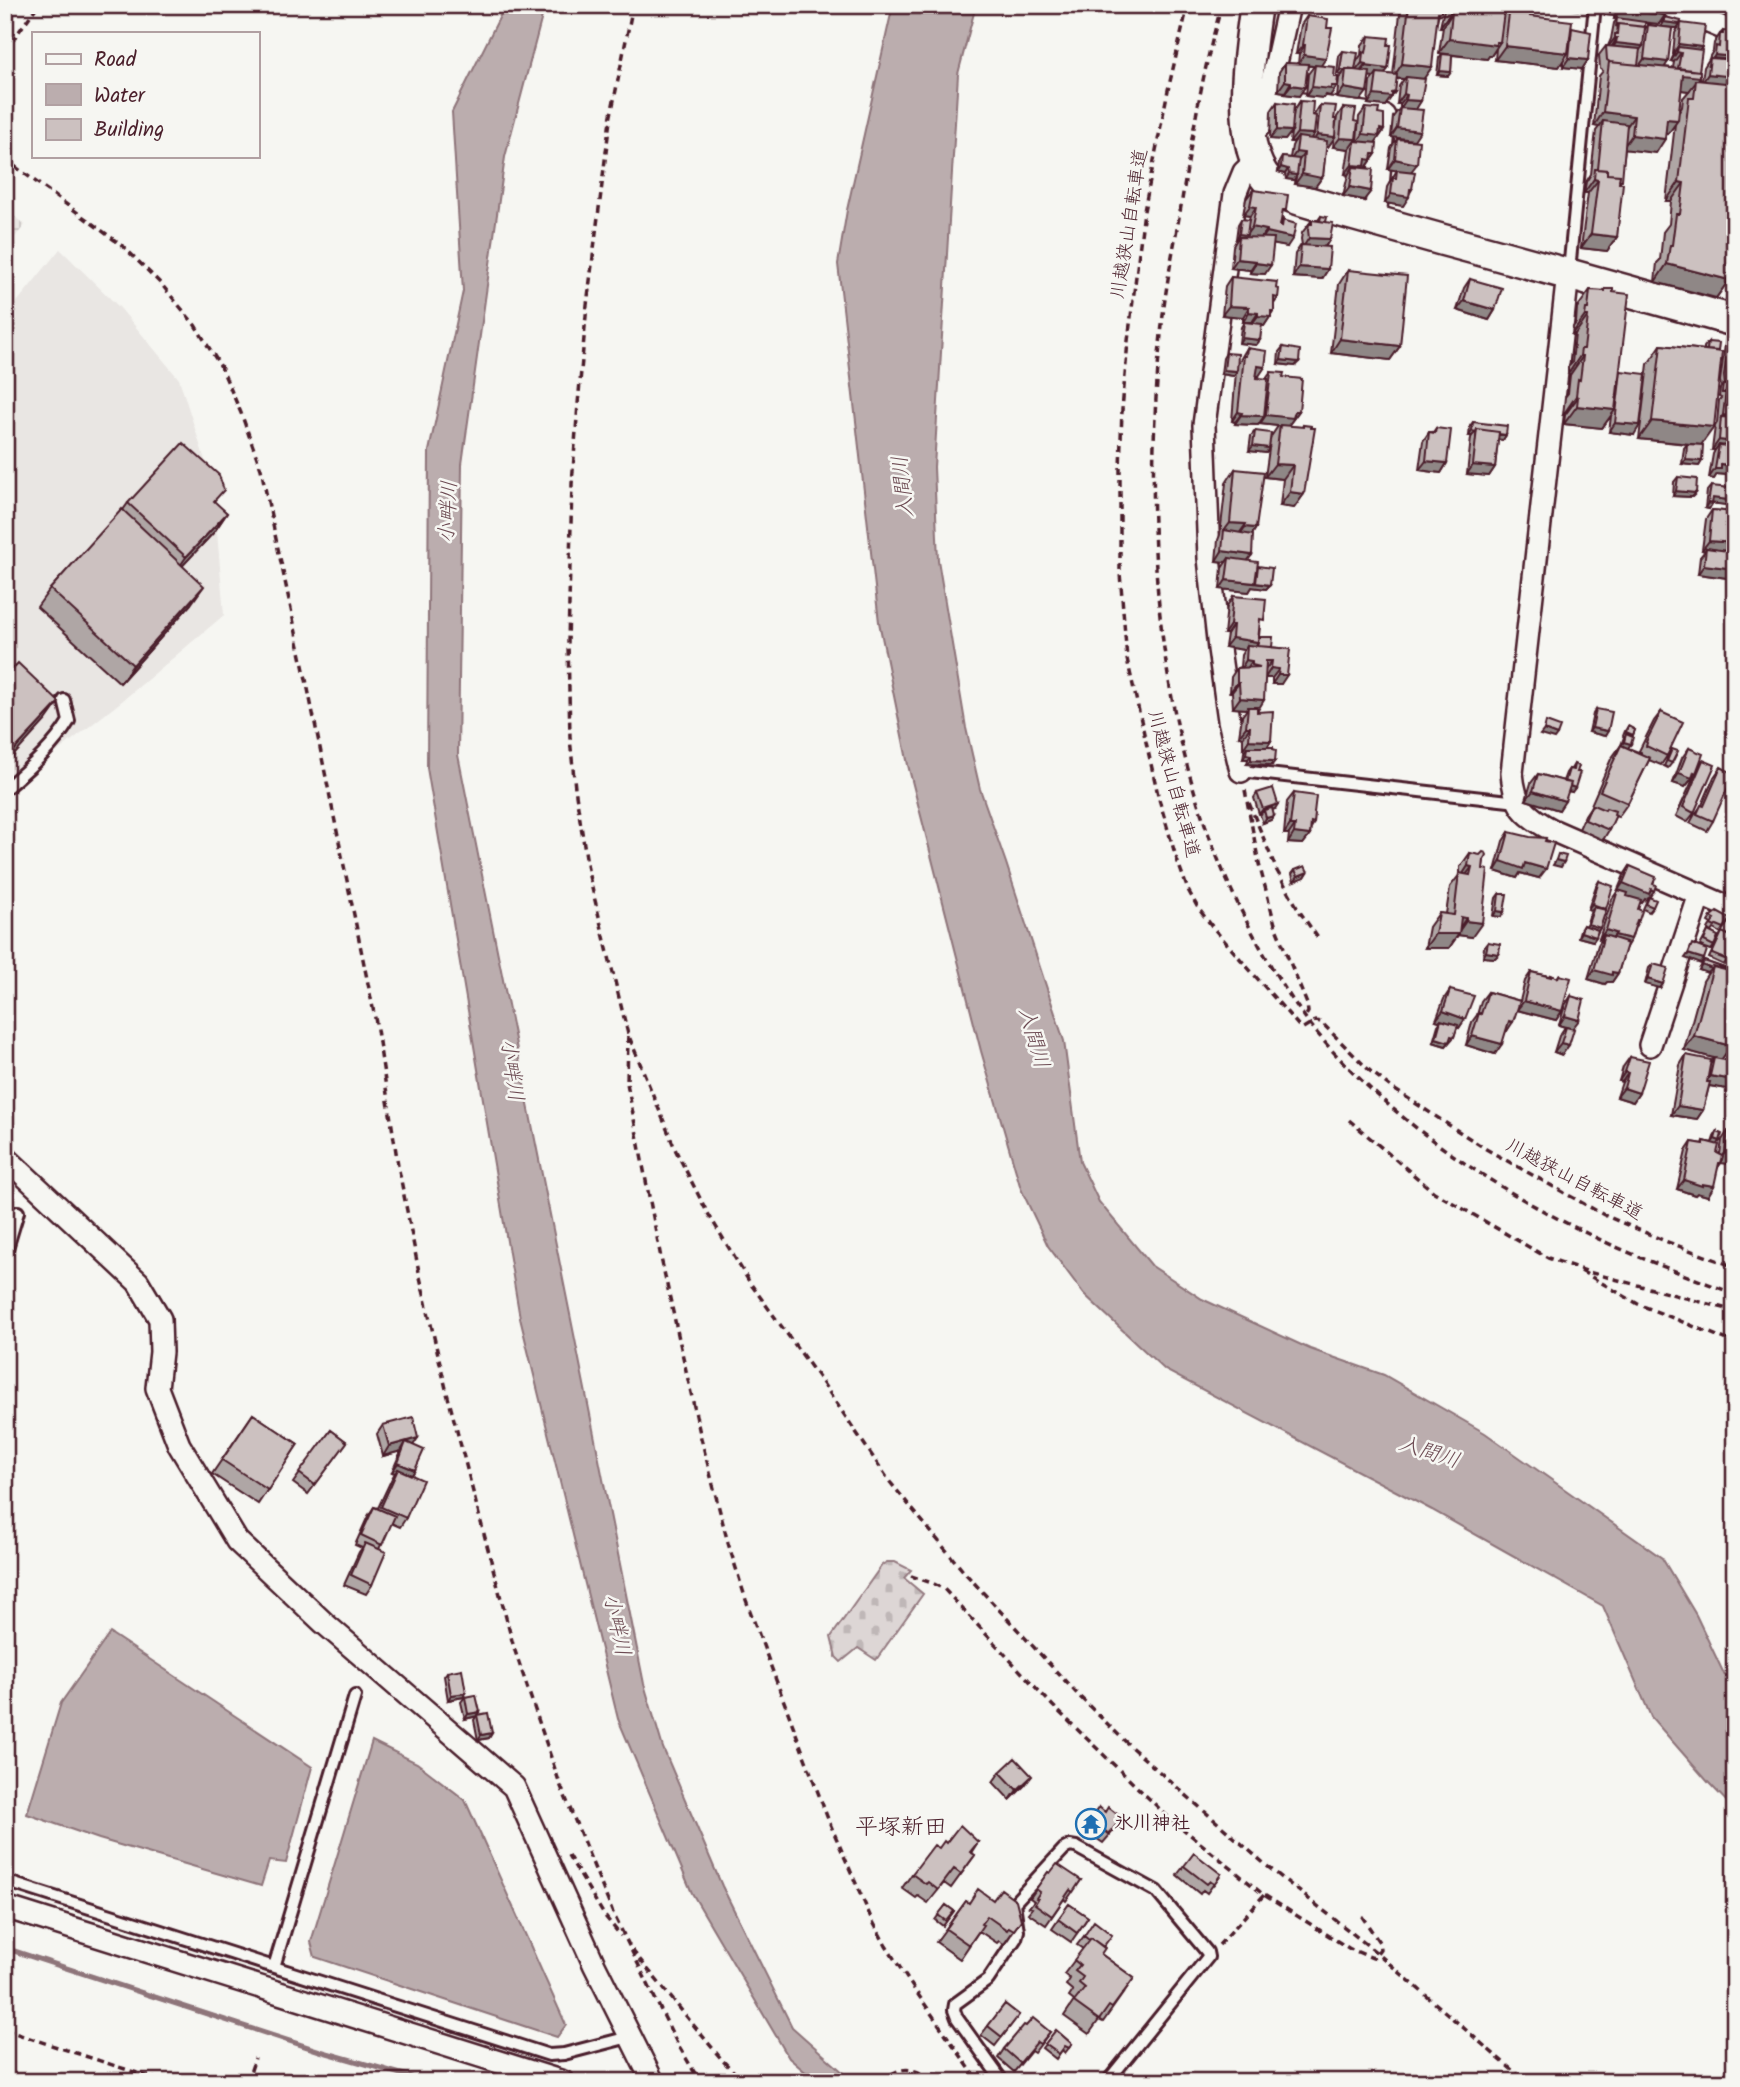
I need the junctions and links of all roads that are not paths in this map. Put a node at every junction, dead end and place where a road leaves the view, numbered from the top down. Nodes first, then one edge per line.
1 (1256, 5) edge
2 (1289, 5) edge
3 (1595, 5) edge
4 (1668, 5) edge
5 (1735, 33) edge
6 (1268, 99) junction
7 (1253, 148) junction
8 (1375, 221) junction
9 (1568, 274) junction
10 (1735, 321) edge
11 (64, 700) dead end
12 (1241, 771) joint
13 (5, 789) edge
14 (1518, 802) junction
15 (1700, 894) junction
16 (1735, 910) edge
17 (1650, 1045) dead end
18 (5, 1157) edge
19 (19, 1212) dead end
20 (5, 1255) edge
21 (355, 1696) dead end
22 (5, 1881) edge
23 (5, 1907) edge
24 (274, 1967) junction
25 (629, 2038) junction
26 (563, 2082) edge
27 (653, 2082) edge
28 (1003, 2082) edge
29 (1107, 2082) edge

1 - 7 street
2 - 6 street
3 - 9 lane
4 - 5 street
6 - 7 street
6 - 8 street
7 - 8 street
7 - 12 street
8 - 9 street
9 - 10 street
9 - 14 street
11 - 13 lane
12 - 14 lane
14 - 15 street
15 - 16 street
15 - 17 street
18 - 25 street
19 - 20 lane
21 - 24 lane
22 - 24 lane
23 - 26 street
24 - 25 lane
25 - 27 street
28 - 29 lane

